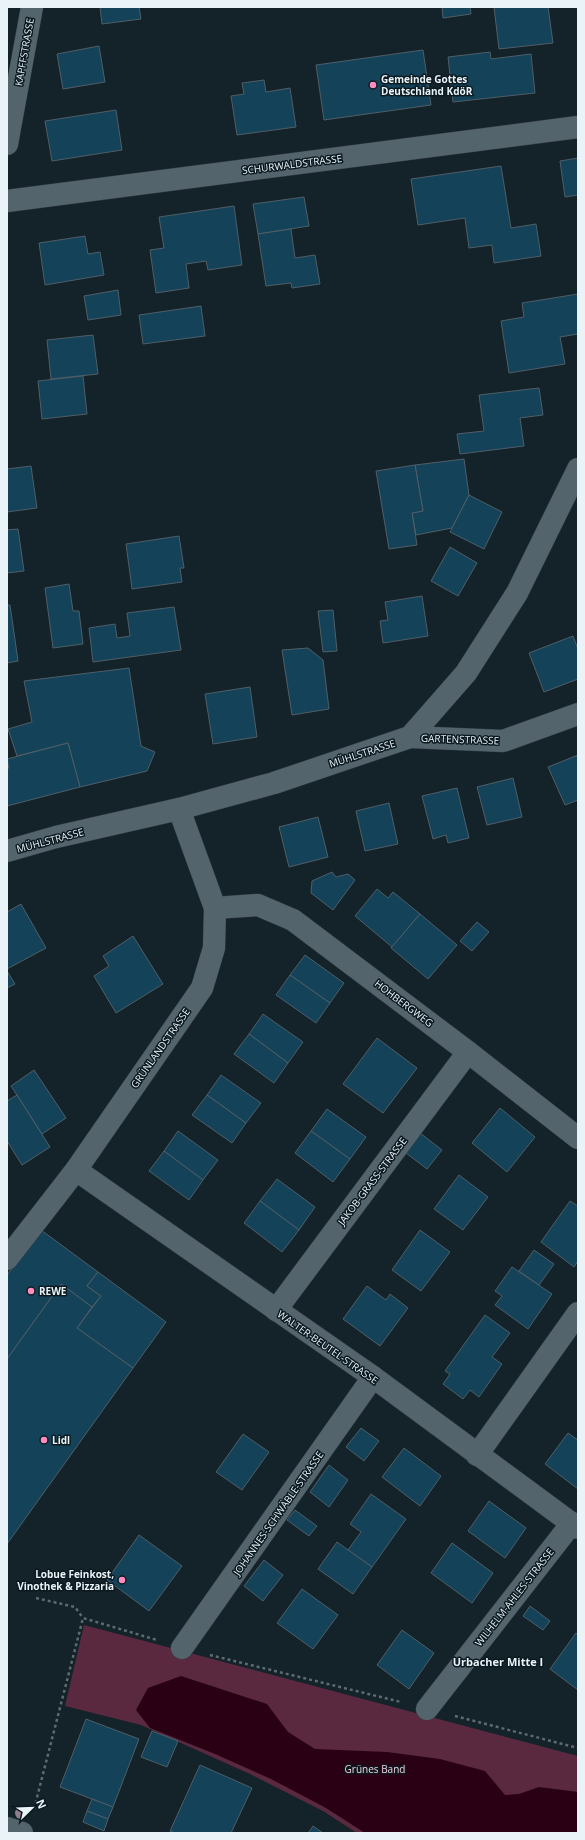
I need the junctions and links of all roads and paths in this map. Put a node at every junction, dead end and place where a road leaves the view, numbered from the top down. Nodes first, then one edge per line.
1 (32, 7) edge
2 (578, 127) edge
3 (7, 144) edge
4 (7, 201) edge
5 (578, 469) edge
6 (578, 714) edge
7 (410, 738) junction
8 (178, 809) junction
9 (7, 851) edge
10 (215, 908) junction
11 (468, 1052) junction
12 (578, 1138) edge
13 (76, 1170) junction
14 (7, 1259) edge
15 (276, 1310) junction
16 (578, 1313) edge
17 (373, 1378) junction
18 (477, 1455) junction
19 (575, 1526) edge
20 (36, 1598) dead end
21 (83, 1618) junction
22 (182, 1648) junction
23 (427, 1709) junction
24 (578, 1748) edge
25 (34, 1811) dead end
26 (7, 1828) edge
27 (22, 1833) edge

1 - 3 street, KAPFFSTRASSE
2 - 4 street, SCHURWALDSTRASSE
5 - 7 street
6 - 7 street, GARTENSTRASSE
7 - 8 street, MÜHLSTRASSE
8 - 9 street, MÜHLSTRASSE
8 - 10 street, GRÜNLANDSTRASSE
10 - 11 street, HOHBERGWEG
10 - 13 street, GRÜNLANDSTRASSE
11 - 12 street, HOHBERGWEG
11 - 15 street, JAKOB-GRASS-STRASSE
13 - 14 street, GRÜNLANDSTRASSE
13 - 15 street, WALTER-BEUTEL-STRASSE
15 - 17 street, WALTER-BEUTEL-STRASSE
16 - 18 street
17 - 18 street, WALTER-BEUTEL-STRASSE
17 - 22 street, JOHANNES-SCHWÄBLE-STRASSE
18 - 19 street, WALTER-BEUTEL-STRASSE
19 - 23 street, WILHELM-AHLES-STRASSE
20 - 21 path
21 - 22 path
21 - 25 path
22 - 23 path
23 - 24 path
26 - 27 street

